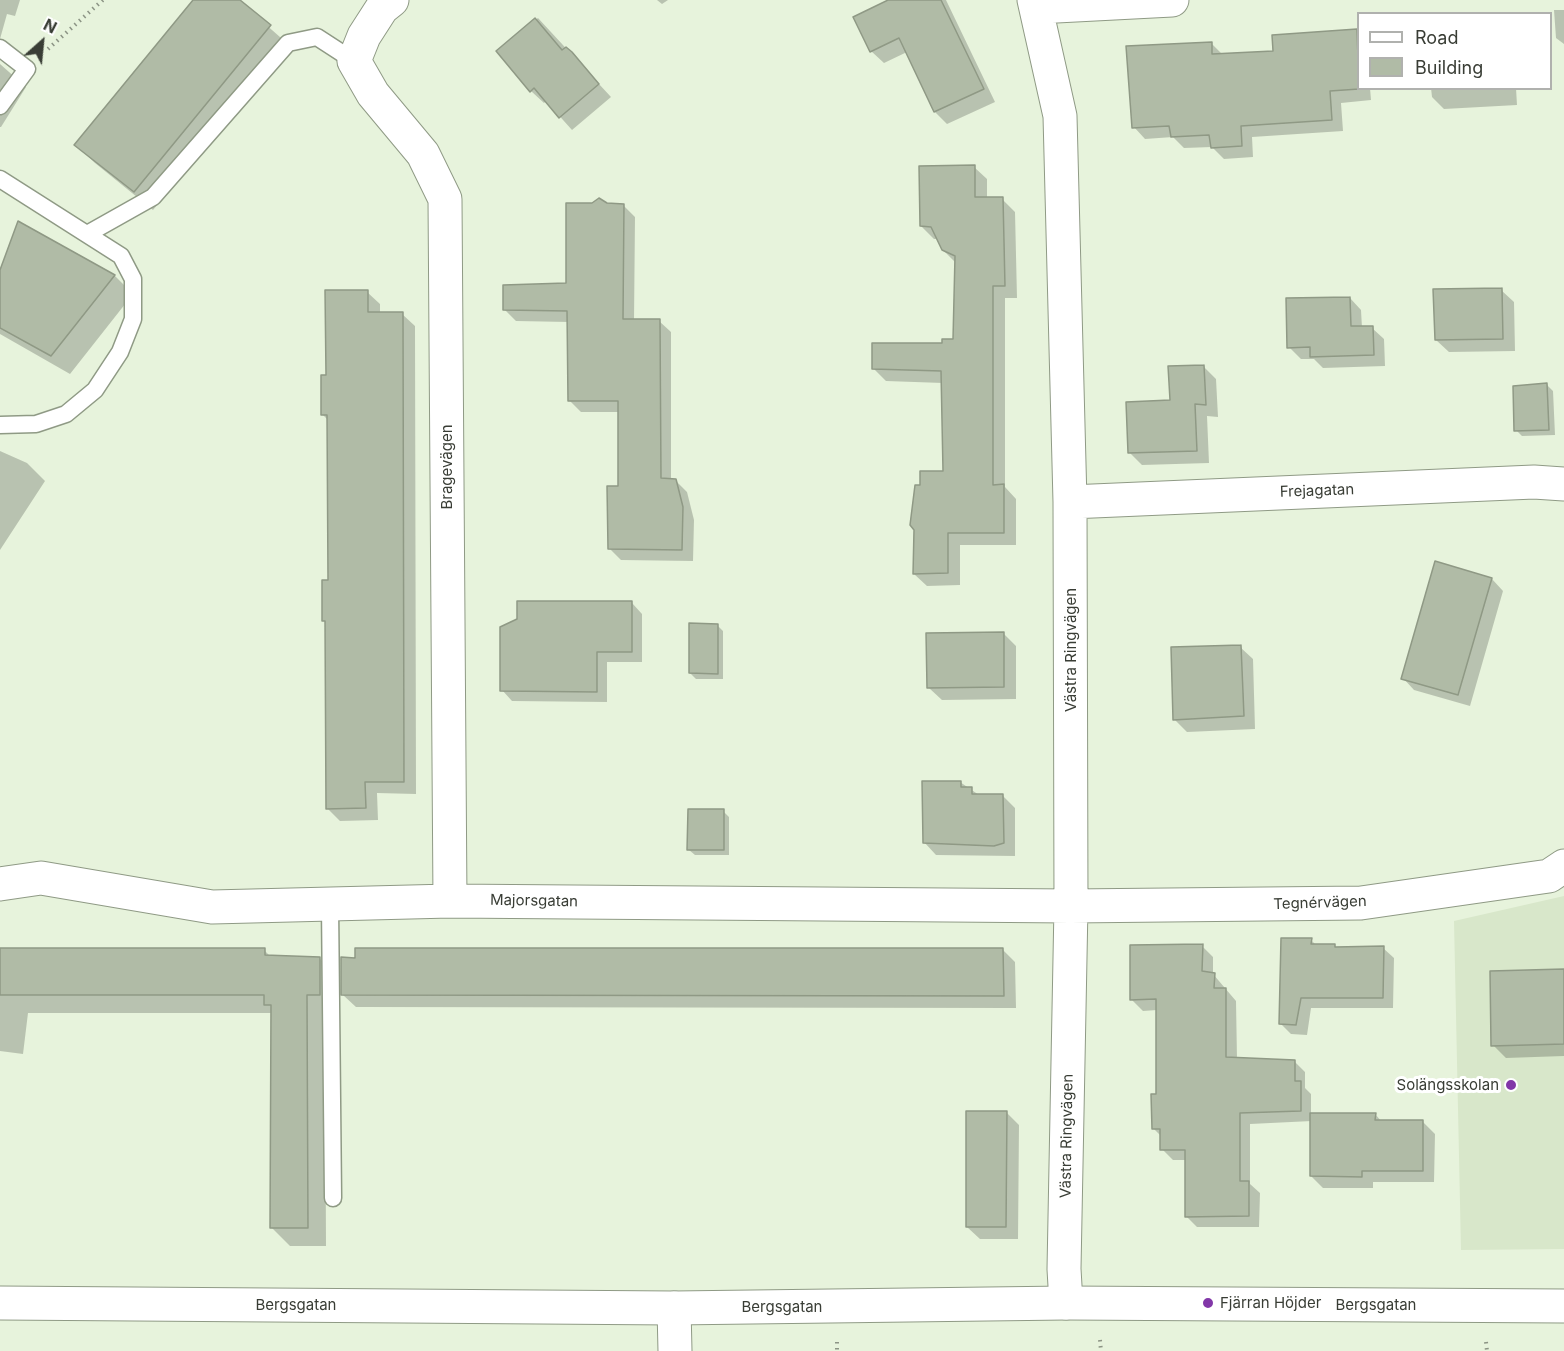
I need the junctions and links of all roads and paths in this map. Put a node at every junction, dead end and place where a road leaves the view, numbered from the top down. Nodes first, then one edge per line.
1 (103, 0) edge
2 (1172, 0) edge
3 (383, 3) edge
4 (1035, 4) edge
5 (0, 48) edge
6 (354, 61) junction
7 (27, 69) junction
8 (0, 106) edge
9 (0, 179) edge
10 (89, 233) junction
11 (0, 424) edge
12 (1564, 484) edge
13 (1070, 502) junction
14 (1564, 866) edge
15 (0, 884) edge
16 (450, 901) junction
17 (330, 905) junction
18 (1071, 906) junction
19 (333, 1198) dead end
20 (0, 1303) edge
21 (1066, 1303) junction
22 (1564, 1306) edge
23 (674, 1308) junction
24 (675, 1351) edge

1 - 7 path
2 - 4 street
3 - 6 street
4 - 13 street, Västra Ringvägen
5 - 7 lane
6 - 10 lane
6 - 16 street, Bragevägen
7 - 8 lane
9 - 10 lane
10 - 11 lane
12 - 13 street, Frejagatan
13 - 18 street, Västra Ringvägen
14 - 18 street, Tegnérvägen
15 - 17 street, Majorsgatan
16 - 17 street, Majorsgatan
16 - 18 street, Majorsgatan
17 - 19 lane
18 - 21 street, Västra Ringvägen
20 - 23 street, Bergsgatan
21 - 22 street, Bergsgatan
21 - 23 street, Bergsgatan
23 - 24 street

